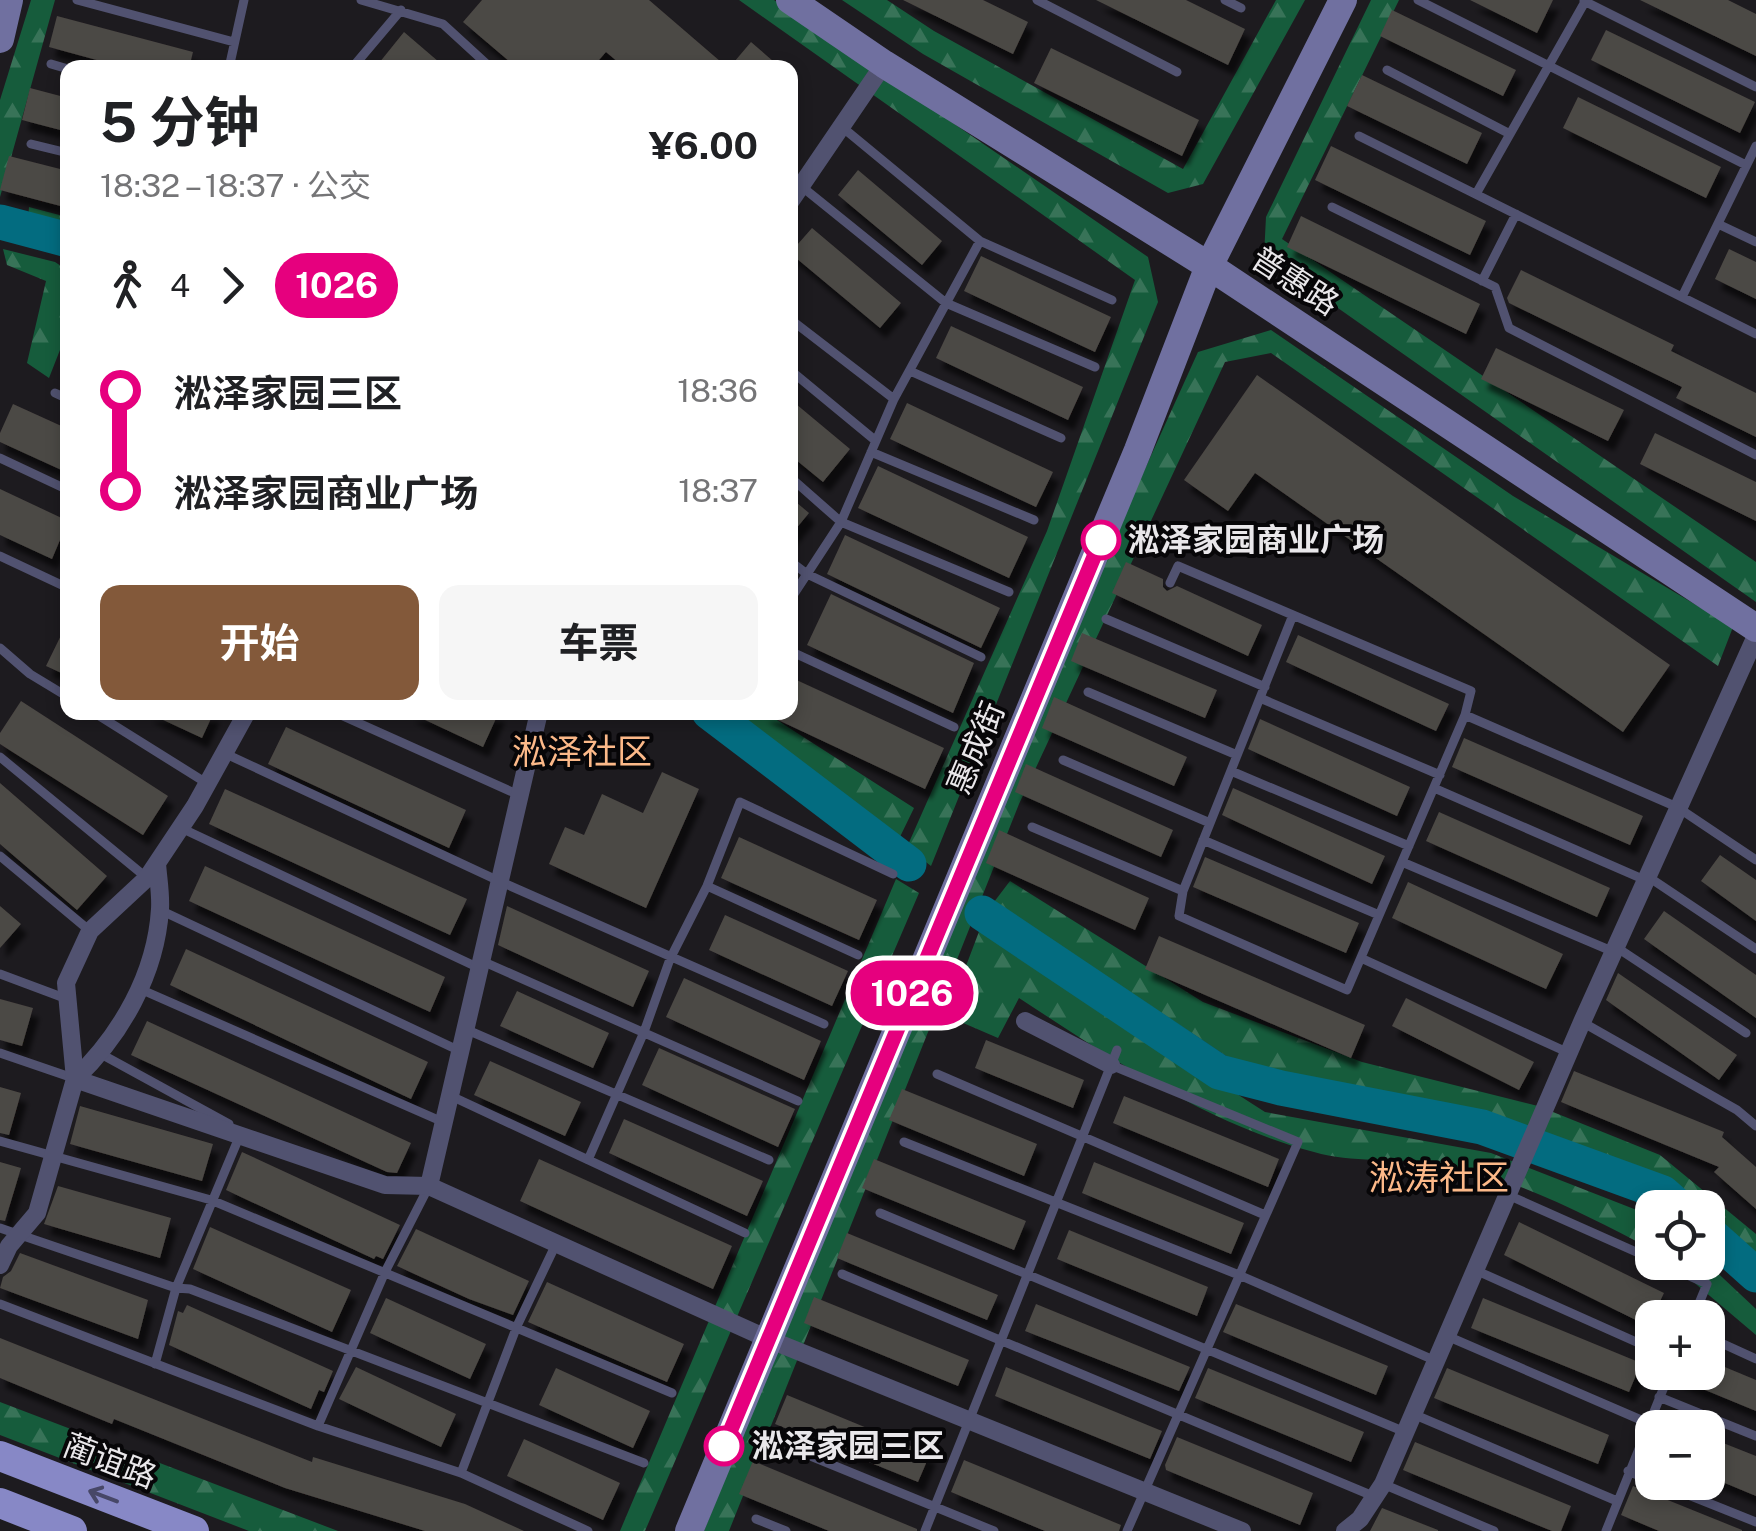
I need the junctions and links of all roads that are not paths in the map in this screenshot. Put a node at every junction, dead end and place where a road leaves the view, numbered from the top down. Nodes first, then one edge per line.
1 (10, 0) edge
2 (78, 0) edge
3 (244, 0) edge
4 (362, 0) edge
5 (790, 0) edge
6 (1038, 0) edge
7 (1225, 0) edge
8 (1344, 0) edge
9 (1418, 0) edge
10 (1584, 1) edge
11 (1057, 4) edge
12 (1241, 8) dead end
13 (401, 10) junction
14 (0, 39) edge
15 (234, 42) junction
16 (231, 60) edge
17 (360, 60) edge
18 (482, 60) edge
19 (51, 64) dead end
20 (884, 64) junction
21 (1549, 66) junction
22 (60, 67) edge
23 (1387, 70) dead end
24 (1177, 72) dead end
25 (1756, 88) edge
26 (840, 126) junction
27 (1510, 134) junction
28 (1359, 136) dead end
29 (32, 144) dead end
30 (60, 151) edge
31 (1755, 152) edge
32 (1746, 165) junction
33 (798, 189) edge
34 (1476, 194) junction
35 (798, 196) edge
36 (1332, 207) dead end
37 (1516, 214) junction
38 (1718, 224) junction
39 (980, 241) junction
40 (1756, 242) edge
41 (1209, 266) junction
42 (1482, 281) junction
43 (1682, 297) junction
44 (1112, 300) dead end
45 (946, 303) junction
46 (798, 326) edge
47 (1756, 334) edge
48 (1095, 367) dead end
49 (910, 371) junction
50 (798, 377) edge
51 (56, 393) dead end
52 (60, 395) edge
53 (894, 399) junction
54 (1061, 438) dead end
55 (876, 441) junction
56 (871, 452) junction
57 (1756, 455) edge
58 (0, 458) edge
59 (798, 484) edge
60 (60, 486) edge
61 (1034, 520) dead end
62 (841, 522) junction
63 (0, 556) edge
64 (798, 567) edge
65 (807, 574) junction
66 (1170, 583) dead end
67 (60, 584) edge
68 (798, 588) edge
69 (1010, 592) dead end
70 (1293, 615) junction
71 (1106, 619) dead end
72 (1756, 628) edge
73 (1756, 636) edge
74 (0, 648) edge
75 (798, 655) edge
76 (981, 657) dead end
77 (1265, 686) junction
78 (60, 692) edge
79 (1088, 692) dead end
80 (1260, 698) junction
81 (1465, 715) junction
82 (106, 720) edge
83 (242, 720) edge
84 (352, 720) edge
85 (537, 720) edge
86 (954, 727) dead end
87 (224, 753) junction
88 (1236, 755) junction
89 (0, 757) edge
90 (1063, 760) dead end
91 (1231, 771) junction
92 (1440, 775) junction
93 (208, 784) junction
94 (1434, 788) junction
95 (519, 795) junction
96 (1677, 807) junction
97 (1210, 823) junction
98 (1032, 826) dead end
99 (181, 828) junction
100 (1203, 840) junction
101 (1410, 846) junction
102 (0, 856) edge
103 (1756, 860) edge
104 (1402, 862) junction
105 (152, 870) junction
106 (893, 874) dead end
107 (1646, 878) junction
108 (498, 881) junction
109 (707, 886) junction
110 (1183, 891) junction
111 (160, 910) junction
112 (1379, 915) junction
113 (90, 931) junction
114 (1615, 949) junction
115 (1756, 949) edge
116 (858, 955) dead end
117 (670, 958) junction
118 (1363, 959) junction
119 (480, 964) junction
120 (0, 974) edge
121 (140, 988) junction
122 (67, 999) junction
123 (1026, 1021) dead end
124 (1582, 1022) junction
125 (824, 1024) dead end
126 (465, 1029) junction
127 (644, 1032) junction
128 (1746, 1033) dead end
129 (460, 1052) junction
130 (0, 1053) edge
131 (1568, 1053) junction
132 (101, 1054) junction
133 (1114, 1058) junction
134 (936, 1074) dead end
135 (75, 1079) junction
136 (617, 1094) junction
137 (449, 1095) junction
138 (798, 1101) dead end
139 (443, 1122) junction
140 (1756, 1126) edge
141 (1083, 1134) junction
142 (240, 1135) junction
143 (0, 1142) edge
144 (904, 1142) dead end
145 (267, 1144) junction
146 (53, 1157) junction
147 (588, 1160) junction
148 (770, 1160) dead end
149 (429, 1186) junction
150 (1508, 1194) junction
151 (211, 1200) junction
152 (1056, 1201) junction
153 (880, 1213) dead end
154 (1266, 1214) junction
155 (0, 1228) edge
156 (745, 1233) dead end
157 (19, 1234) junction
158 (556, 1244) junction
159 (1635, 1251) edge
160 (0, 1266) edge
161 (1476, 1270) junction
162 (385, 1272) junction
163 (842, 1274) dead end
164 (1026, 1274) junction
165 (1238, 1275) junction
166 (1698, 1280) edge
167 (176, 1288) junction
168 (1700, 1300) edge
169 (0, 1304) edge
170 (517, 1326) junction
171 (1447, 1336) junction
172 (768, 1340) junction
173 (999, 1340) junction
174 (1635, 1341) edge
175 (1725, 1344) edge
176 (1206, 1349) junction
177 (352, 1351) junction
178 (1756, 1358) edge
179 (1436, 1361) junction
180 (155, 1364) junction
181 (1662, 1390) edge
182 (672, 1392) dead end
183 (1659, 1397) junction
184 (486, 1402) junction
185 (1654, 1410) edge
186 (1177, 1413) junction
187 (1413, 1414) junction
188 (1635, 1417) edge
189 (967, 1420) junction
190 (318, 1426) junction
191 (1405, 1432) junction
192 (1756, 1436) edge
193 (792, 1448) dead end
194 (1635, 1454) edge
195 (0, 1456) edge
196 (644, 1463) dead end
197 (1628, 1471) junction
198 (461, 1473) junction
199 (1635, 1474) edge
200 (1379, 1490) junction
201 (1143, 1491) junction
202 (1700, 1500) edge
203 (1617, 1502) junction
204 (0, 1503) edge
205 (934, 1506) junction
206 (756, 1519) dead end
207 (1756, 1522) edge
208 (1348, 1530) edge
209 (1609, 1530) edge
210 (72, 1531) edge
211 (194, 1531) edge
212 (588, 1531) edge
213 (689, 1531) edge
214 (786, 1531) edge
215 (924, 1531) edge
216 (994, 1531) edge
217 (1127, 1531) edge
218 (1242, 1531) edge
219 (1494, 1531) edge

1 - 14 street
2 - 15 lane
3 - 15 lane
4 - 13 lane
5 - 20 street, 普惠路
6 - 11 lane
7 - 12 lane
8 - 41 street, 惠成街
9 - 21 lane
10 - 21 lane
10 - 25 lane
11 - 24 lane
13 - 17 lane
13 - 18 lane
15 - 16 lane
19 - 22 lane
20 - 26 street
20 - 41 street, 普惠路
21 - 27 lane
21 - 32 lane
23 - 27 lane
26 - 33 street
26 - 39 lane
27 - 34 lane
28 - 34 lane
29 - 30 lane
31 - 32 lane
32 - 38 lane
34 - 37 lane
35 - 45 lane
36 - 42 lane
37 - 42 lane
37 - 43 lane
38 - 40 lane
38 - 43 lane
39 - 44 lane
39 - 45 lane
41 - 72 street, 普惠路
41 - 172 street, 惠成街
42 - 57 lane
43 - 47 lane
45 - 48 lane
45 - 49 lane
46 - 53 lane
49 - 53 lane
49 - 54 lane
50 - 55 lane
51 - 52 lane
53 - 55 lane
55 - 56 lane
56 - 61 lane
56 - 62 lane
58 - 60 lane
59 - 62 lane
62 - 65 lane
62 - 69 lane
63 - 67 lane
64 - 65 lane
65 - 68 lane
65 - 76 lane
66 - 70 lane
70 - 77 lane
70 - 81 lane
71 - 77 lane
73 - 96 street
74 - 78 lane
75 - 86 lane
77 - 80 lane
79 - 88 lane
80 - 88 lane
80 - 92 lane
81 - 92 lane
81 - 96 lane
82 - 93 lane
83 - 87 street
84 - 95 lane
85 - 95 street
87 - 93 street
87 - 108 lane
88 - 91 lane
89 - 105 lane
90 - 97 lane
91 - 97 lane
91 - 101 lane
92 - 94 lane
93 - 99 street
94 - 101 lane
94 - 107 lane
95 - 108 street
96 - 103 lane
96 - 107 street
97 - 100 lane
98 - 110 lane
99 - 105 street
99 - 119 lane
100 - 110 lane
100 - 112 lane
101 - 104 lane
102 - 113 lane
104 - 112 lane
104 - 114 lane
105 - 111 street
105 - 113 street
106 - 109 lane
107 - 114 street
107 - 115 lane
108 - 117 lane
108 - 119 street
109 - 116 lane
109 - 117 lane
110 - 118 lane
111 - 121 street
111 - 129 lane
112 - 118 lane
113 - 122 street
114 - 124 street
114 - 128 lane
117 - 125 lane
117 - 127 lane
118 - 131 lane
119 - 126 street
119 - 127 lane
120 - 122 lane
121 - 132 street
121 - 139 lane
122 - 135 street
123 - 133 street
124 - 131 street
124 - 140 lane
126 - 129 street
126 - 136 lane
127 - 136 lane
127 - 138 lane
129 - 137 street
130 - 135 lane
131 - 150 street
132 - 135 street
132 - 145 lane
133 - 141 lane
133 - 154 lane
134 - 141 lane
135 - 142 street
135 - 146 street
136 - 147 lane
136 - 148 lane
137 - 139 street
137 - 147 lane
139 - 149 street
141 - 152 lane
141 - 154 lane
142 - 145 street
142 - 151 lane
143 - 146 lane
144 - 152 lane
145 - 149 street
146 - 151 lane
146 - 157 street
147 - 156 lane
149 - 158 street
149 - 162 lane
150 - 159 lane
150 - 161 street
151 - 162 lane
151 - 167 lane
152 - 164 lane
152 - 165 lane
153 - 164 lane
154 - 165 lane
155 - 157 lane
157 - 160 street
157 - 167 lane
158 - 170 lane
158 - 172 street
161 - 171 street
161 - 174 lane
162 - 170 lane
162 - 177 lane
163 - 173 lane
164 - 173 lane
164 - 176 lane
165 - 176 lane
165 - 179 lane
166 - 168 lane
167 - 177 lane
167 - 180 lane
169 - 180 lane
170 - 182 lane
170 - 184 lane
171 - 179 street
171 - 188 lane
172 - 189 street
172 - 213 street, 惠成街
173 - 186 lane
173 - 189 lane
175 - 178 lane
176 - 186 lane
176 - 191 lane
177 - 184 lane
177 - 190 lane
179 - 187 street
180 - 190 lane
181 - 183 lane
183 - 185 lane
183 - 192 lane
184 - 196 lane
184 - 198 lane
186 - 200 lane
186 - 201 lane
187 - 191 street
187 - 203 lane
189 - 201 street
189 - 205 lane
190 - 198 lane
191 - 200 street
193 - 205 lane
194 - 197 lane
211 -> 195 main road, 蔺谊路
197 - 199 lane
197 - 203 lane
198 - 212 lane
200 - 208 street
200 - 219 lane
201 - 217 lane
201 - 218 street
202 - 207 lane
203 - 209 lane
204 - 210 main road
205 - 215 lane
205 - 216 lane
206 - 214 lane

